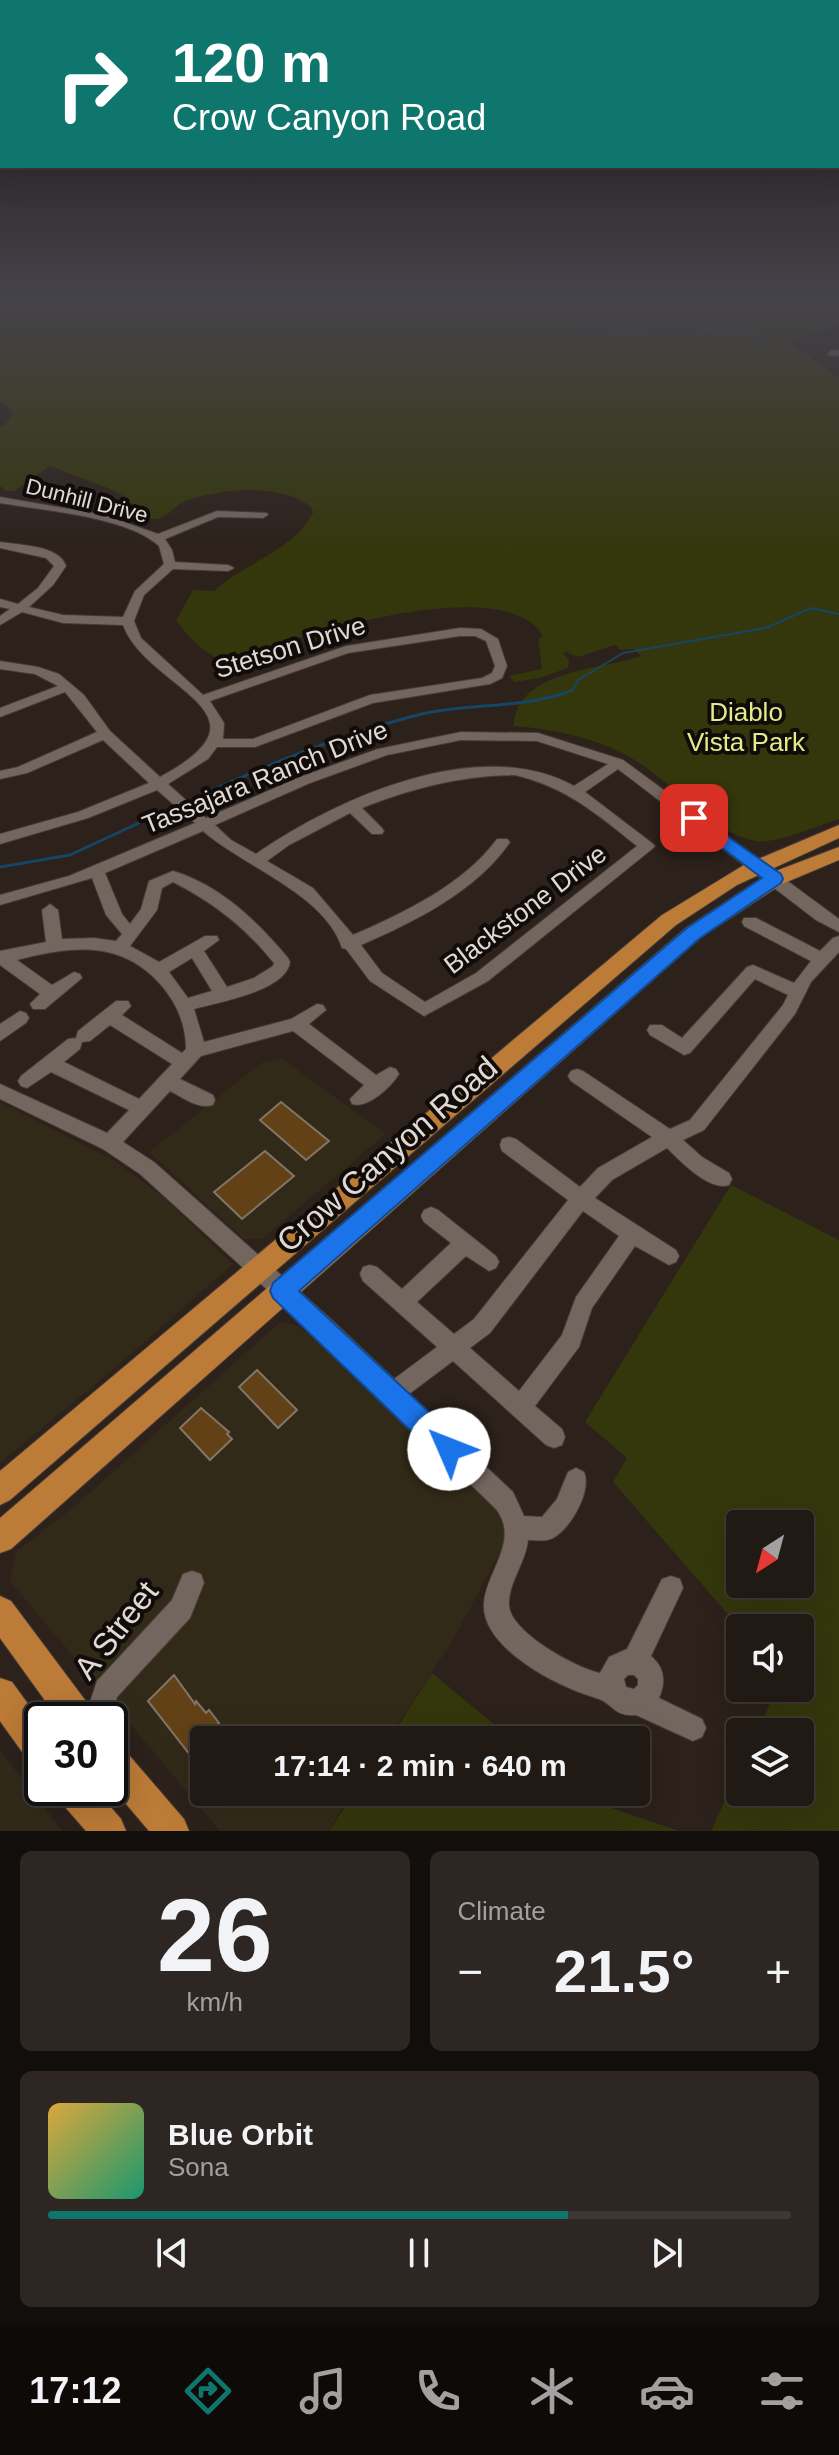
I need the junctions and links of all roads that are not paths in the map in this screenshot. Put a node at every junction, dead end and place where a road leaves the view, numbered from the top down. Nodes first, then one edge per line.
1 (0, 500) edge
2 (263, 515) dead end
3 (158, 538) junction
4 (0, 545) edge
5 (170, 565) junction
6 (228, 568) dead end
7 (0, 603) edge
8 (19, 608) junction
9 (0, 621) edge
10 (128, 621) junction
11 (0, 665) edge
12 (67, 687) junction
13 (201, 700) junction
14 (0, 713) edge
15 (105, 734) junction
16 (215, 743) junction
17 (618, 763) junction
18 (0, 775) edge
19 (158, 783) junction
20 (576, 791) junction
21 (353, 807) junction
22 (206, 825) junction
23 (377, 831) dead end
24 (839, 831) edge
25 (0, 839) edge
26 (502, 842) dead end
27 (839, 853) edge
28 (257, 861) junction
29 (766, 872) junction
30 (97, 873) junction
31 (0, 900) edge
32 (50, 910) dead end
33 (750, 922) dead end
34 (839, 926) edge
35 (133, 933) junction
36 (211, 940) dead end
37 (839, 942) edge
38 (54, 944) junction
39 (348, 944) junction
40 (120, 948) junction
41 (195, 950) junction
42 (1, 958) edge
43 (821, 959) junction
44 (160, 969) junction
45 (74, 978) dead end
46 (797, 992) junction
47 (222, 993) junction
48 (185, 1005) junction
49 (317, 1010) dead end
50 (20, 1018) dead end
51 (296, 1024) junction
52 (656, 1030) dead end
53 (0, 1034) edge
54 (189, 1057) junction
55 (50, 1063) junction
56 (577, 1076) dead end
57 (27, 1081) dead end
58 (167, 1081) junction
59 (0, 1091) edge
60 (359, 1099) dead end
61 (206, 1100) dead end
62 (141, 1108) junction
63 (671, 1140) junction
64 (110, 1143) junction
65 (509, 1145) dead end
66 (722, 1179) dead end
67 (579, 1201) junction
68 (431, 1216) dead end
69 (631, 1235) junction
70 (464, 1244) junction
71 (669, 1256) dead end
72 (489, 1262) dead end
73 (258, 1269) junction
74 (370, 1274) dead end
75 (282, 1291) junction
76 (402, 1302) junction
77 (453, 1349) junction
78 (392, 1394) junction
79 (520, 1408) junction
80 (554, 1437) dead end
81 (576, 1480) dead end
82 (0, 1490) edge
83 (517, 1527) junction
84 (0, 1538) edge
85 (192, 1583) dead end
86 (671, 1588) dead end
87 (0, 1612) edge
88 (635, 1661) junction
89 (613, 1687) junction
90 (0, 1694) edge
91 (66, 1702) edge
92 (102, 1702) edge
93 (640, 1703) junction
94 (24, 1727) edge
95 (693, 1728) dead end
96 (128, 1780) edge
97 (87, 1806) edge
98 (109, 1831) edge
99 (172, 1831) edge

1 - 3 street, Dunhill Drive
2 - 3 street
3 - 5 street, Dunhill Drive
4 - 8 street
5 - 6 street
5 - 10 street
7 - 8 street
8 - 9 street
8 - 10 street
10 - 13 street
11 - 12 street
12 - 14 street
12 - 15 street, Blackstone Drive
13 - 16 street
13 - 16 street, Stetson Drive
15 - 18 street
15 - 19 street, Blackstone Drive
16 - 19 street
17 - 20 street
17 - 22 street, Tassajara Ranch Drive
17 - 29 street, Tassajara Ranch Drive
19 - 22 street, Blackstone Drive
19 - 25 street
20 - 21 street, Blackstone Drive
20 - 39 street, Blackstone Drive
21 - 23 street
21 - 28 street, Blackstone Drive
22 - 28 street, Blackstone Drive
22 - 30 street, Tassajara Ranch Drive
24 - 29 main road, Crow Canyon Road
26 - 39 street
27 - 29 main road, Crow Canyon Road
28 - 39 street, Blackstone Drive
29 - 34 street, Tassajara Ranch Drive
29 - 73 main road, Crow Canyon Road
29 - 75 main road, Crow Canyon Road
30 - 31 street, Tassajara Ranch Drive
30 - 35 street
32 - 38 street
33 - 43 street
35 - 40 street
35 - 47 street
36 - 41 street
37 - 43 street
38 - 40 street
38 - 42 street
40 - 44 street
41 - 44 street
41 - 47 street
42 - 45 street
43 - 46 street
44 - 48 street
46 - 52 street
46 - 63 street
47 - 48 street
48 - 54 street
49 - 51 street
50 - 53 street
51 - 54 street
51 - 60 street
54 - 55 street
54 - 58 street
55 - 57 street
55 - 62 street
56 - 63 street
58 - 61 street
58 - 62 street
59 - 64 street
62 - 64 street
63 - 66 street
63 - 67 street
64 - 73 street
65 - 67 street
67 - 69 street
67 - 77 street
68 - 70 street
69 - 71 street
69 - 79 street
70 - 72 street
70 - 76 street
73 - 75 street
73 - 82 main road, Crow Canyon Road
74 - 76 street
75 - 78 street
75 - 84 main road, Crow Canyon Road
76 - 77 street
77 - 78 street
77 - 79 street
78 - 83 street
79 - 80 street
81 - 83 street
83 - 89 street
85 - 92 street, A Street
86 - 88 street
87 - 91 main road
88 - 89 street
88 - 93 street
89 - 93 street
90 - 94 main road
93 - 95 street
96 - 99 main road
97 - 98 main road

